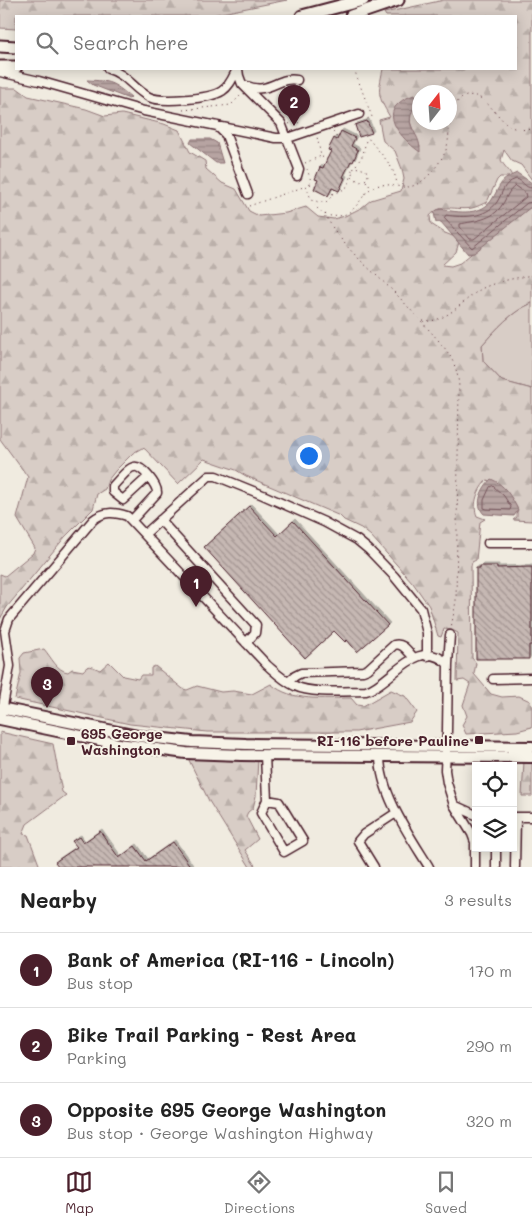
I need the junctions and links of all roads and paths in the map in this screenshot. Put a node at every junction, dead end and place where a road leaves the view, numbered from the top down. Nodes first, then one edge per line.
1 (363, 0) edge
2 (398, 0) edge
3 (306, 15) edge
4 (354, 15) edge
5 (0, 46) edge
6 (15, 47) edge
7 (0, 67) edge
8 (15, 67) edge
9 (111, 70) edge
10 (237, 70) edge
11 (238, 70) edge
12 (354, 70) edge
13 (0, 72) edge
14 (297, 80) dead end
15 (242, 84) junction
16 (286, 89) dead end
17 (246, 94) dead end
18 (182, 110) dead end
19 (361, 117) joint
20 (216, 125) junction
21 (532, 129) edge
22 (333, 131) dead end
23 (302, 133) junction
24 (315, 137) dead end
25 (288, 138) junction
26 (338, 139) dead end
27 (321, 156) junction
28 (327, 159) dead end
29 (347, 168) dead end
30 (354, 168) junction
31 (353, 171) junction
32 (351, 175) junction
33 (297, 176) dead end
34 (365, 181) junction
35 (310, 184) junction
36 (306, 186) junction
37 (316, 186) dead end
38 (397, 186) junction
39 (372, 188) junction
40 (335, 189) dead end
41 (248, 194) dead end
42 (333, 194) junction
43 (311, 198) junction
44 (249, 206) dead end
45 (325, 214) junction
46 (532, 275) edge
47 (421, 321) junction
48 (148, 477) junction
49 (132, 520) junction
50 (160, 520) junction
51 (145, 534) junction
52 (488, 543) dead end
53 (532, 543) edge
54 (450, 635) joint
55 (246, 643) junction
56 (427, 656) junction
57 (414, 658) junction
58 (448, 664) junction
59 (493, 678) dead end
60 (532, 678) edge
61 (288, 682) junction
62 (1, 714) edge
63 (532, 747) edge
64 (446, 751) junction
65 (265, 755) junction
66 (380, 756) junction
67 (532, 758) edge
68 (267, 800) junction
69 (454, 805) junction
70 (396, 813) junction
71 (472, 814) edge
72 (517, 817) edge
73 (532, 817) edge
74 (496, 852) edge
75 (515, 852) edge
76 (374, 867) edge
77 (429, 867) edge
78 (475, 867) edge
79 (496, 867) edge
80 (515, 867) edge

1 - 3 highway
2 - 4 highway
5 - 6 highway
7 - 8 highway
9 - 10 street
11 - 15 street
12 - 19 path
13 - 20 street
14 - 15 street
15 - 25 street
16 - 23 path
17 - 18 path
19 - 23 street
20 - 25 street
20 - 41 street
21 - 38 path
22 - 26 path
23 - 25 street
24 - 27 path
25 - 33 street
27 - 28 path
27 - 35 path
29 - 31 path
30 - 31 path
30 - 34 path
30 - 38 path
31 - 32 path
32 - 34 path
32 - 42 path
34 - 39 path
35 - 36 path
35 - 37 path
36 - 43 path
36 - 44 path
38 - 39 path
39 - 45 path
40 - 42 path
42 - 43 path
43 - 45 path
45 - 47 path
46 - 47 path
47 - 54 path
48 - 48 street
48 - 49 street
49 - 51 street
49 - 62 street
50 - 51 street
50 - 55 street
50 - 56 street
51 - 55 street
52 - 53 street
54 - 58 street
55 - 61 street
56 - 57 street
56 - 58 street
57 - 61 street
57 - 61 street
58 - 64 street
59 - 60 street
62 - 64 main road
62 - 65 main road
63 - 64 main road
64 - 66 main road
64 - 67 main road
64 - 69 street
65 - 66 main road
65 - 68 street
66 - 70 street
68 - 68 street
69 - 71 street
69 - 78 street
70 - 76 street
70 - 77 street
72 - 73 street
74 - 79 street
75 - 80 street

